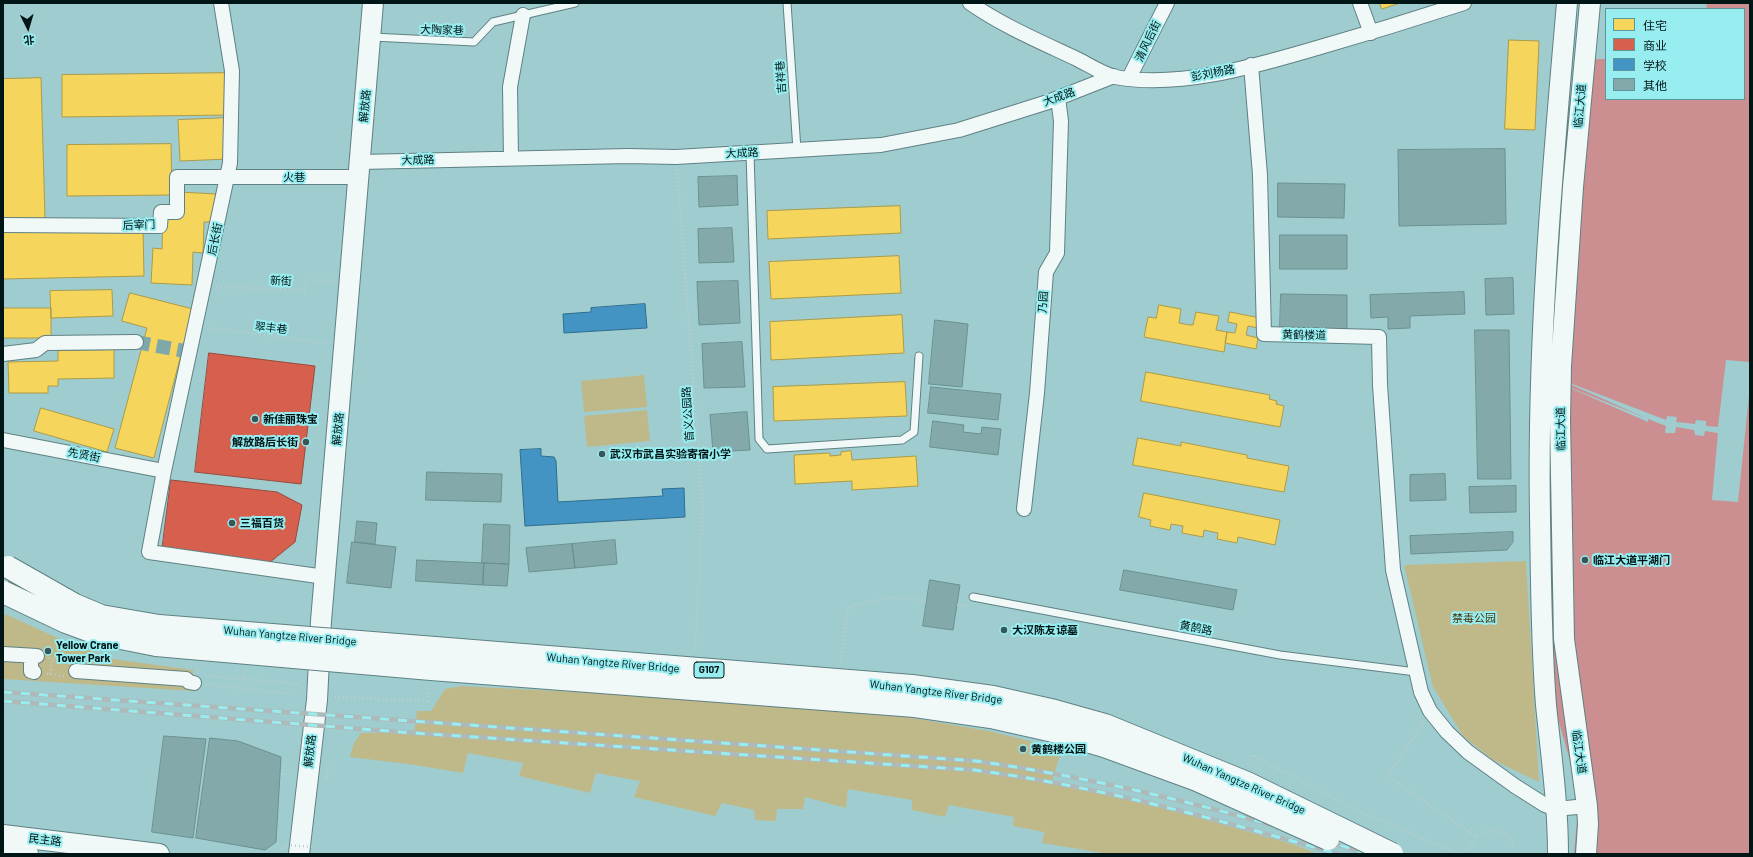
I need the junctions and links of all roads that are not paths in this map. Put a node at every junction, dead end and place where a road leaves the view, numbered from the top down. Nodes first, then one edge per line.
1 (221, 3) edge
2 (373, 3) edge
3 (575, 3) edge
4 (787, 3) edge
5 (970, 3) edge
6 (1167, 3) edge
7 (1360, 3) edge
8 (1464, 3) edge
9 (1567, 3) edge
10 (1590, 3) edge
11 (523, 16) junction
12 (1371, 33) junction
13 (370, 37) junction
14 (1252, 65) junction
15 (1114, 76) junction
16 (1129, 78) junction
17 (1058, 98) junction
18 (797, 150) junction
19 (750, 153) junction
20 (511, 158) junction
21 (360, 170) junction
22 (228, 177) junction
23 (3, 225) edge
24 (136, 342) tunnel mouth
25 (3, 354) edge
26 (919, 356) dead end
27 (3, 440) edge
28 (164, 471) junction
29 (1024, 509) dead end
30 (1540, 514) junction
31 (1562, 514) junction
32 (8, 568) dead end
33 (325, 577) junction
34 (3, 592) edge
35 (973, 597) dead end
36 (3, 654) edge
37 (70, 670) road end
38 (34, 672) road end
39 (1416, 672) junction
40 (191, 679) road end
41 (1587, 806) junction
42 (1556, 809) junction
43 (3, 835) edge
44 (3, 851) edge
45 (28, 854) edge
46 (159, 854) edge
47 (299, 854) edge
48 (1358, 854) edge
49 (1392, 854) edge
50 (1558, 854) edge
51 (1586, 854) edge

1 - 22 street, 后长街
2 - 13 main road, 解放路
3 - 11 lane, 大陶家巷
4 - 18 lane, 吉祥巷
5 - 15 street, 彭刘杨路
6 - 16 street, 清风后街
7 - 12 street
8 - 12 street, 彭刘杨路
9 - 30 main road, 临江大道
10 - 31 main road, 临江大道
11 - 13 lane, 大陶家巷
11 - 20 street
12 - 14 street, 彭刘杨路
13 - 21 main road, 解放路
14 - 16 street, 彭刘杨路
14 - 39 street, 黄鹤楼道
15 - 16 street, 彭刘杨路
15 - 17 street, 大成路
17 - 18 street, 大成路
17 - 29 street, 乃园
18 - 19 street, 大成路
19 - 20 street, 大成路
19 - 26 lane
20 - 21 street, 大成路
21 - 22 street, 火巷
21 - 33 main road, 解放路
22 - 23 street, 后宰门
22 - 28 street, 后长街
24 - 25 street
27 - 28 street, 先贤街
28 - 33 street, 后长街
30 - 31 main road
30 - 42 main road, 临江大道
31 - 41 main road, 临江大道
32 - 49 highway, Wuhan Yangtze River Bridge / G107, bridge
33 - 47 main road, 解放路
34 - 48 highway, Wuhan Yangtze River Bridge / G107, bridge
35 - 39 lane, 黄鹄路
36 - 38 street
37 - 40 street
39 - 42 street
41 - 42 street
41 - 51 main road, 临江大道
42 - 50 main road, 临江大道
43 - 46 main road, 民主路
44 - 45 main road, 民主路

